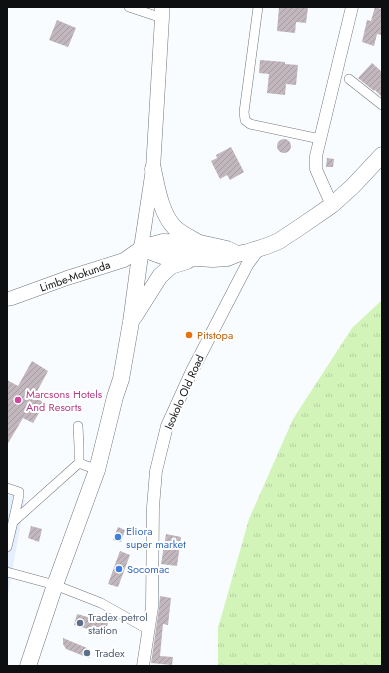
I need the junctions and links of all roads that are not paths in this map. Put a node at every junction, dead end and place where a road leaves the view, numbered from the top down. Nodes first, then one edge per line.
1 (129, 7) edge
2 (258, 7) edge
3 (352, 7) edge
4 (162, 12) edge
5 (349, 79) dead end
6 (382, 105) edge
7 (320, 139) junction
8 (382, 155) edge
9 (153, 169) junction
10 (332, 205) junction
11 (141, 248) junction
12 (258, 250) junction
13 (199, 251) junction
14 (7, 299) edge
15 (131, 322) junction
16 (78, 426) dead end
17 (79, 463) junction
18 (97, 470) junction
19 (7, 488) edge
20 (13, 522) junction
21 (7, 547) edge
22 (7, 572) edge
23 (55, 585) junction
24 (149, 630) junction
25 (28, 666) edge
26 (143, 666) edge

1 - 4 street
2 - 7 street
3 - 7 street
4 - 9 main road
5 - 6 street
7 - 10 street
8 - 10 highway
9 - 11 main road
9 - 13 highway
10 - 12 highway
11 - 13 highway
11 - 14 main road, Limbe-Mokunda
11 - 15 highway
12 - 13 highway
12 - 24 street, Isokolo Old Road
13 - 15 highway
15 - 18 highway
16 - 17 street
17 - 18 street
17 - 20 street
18 - 23 highway
19 - 20 street
20 - 21 street
22 - 23 street
23 - 24 street
23 - 25 highway
24 - 26 street, Isokolo Old Road

